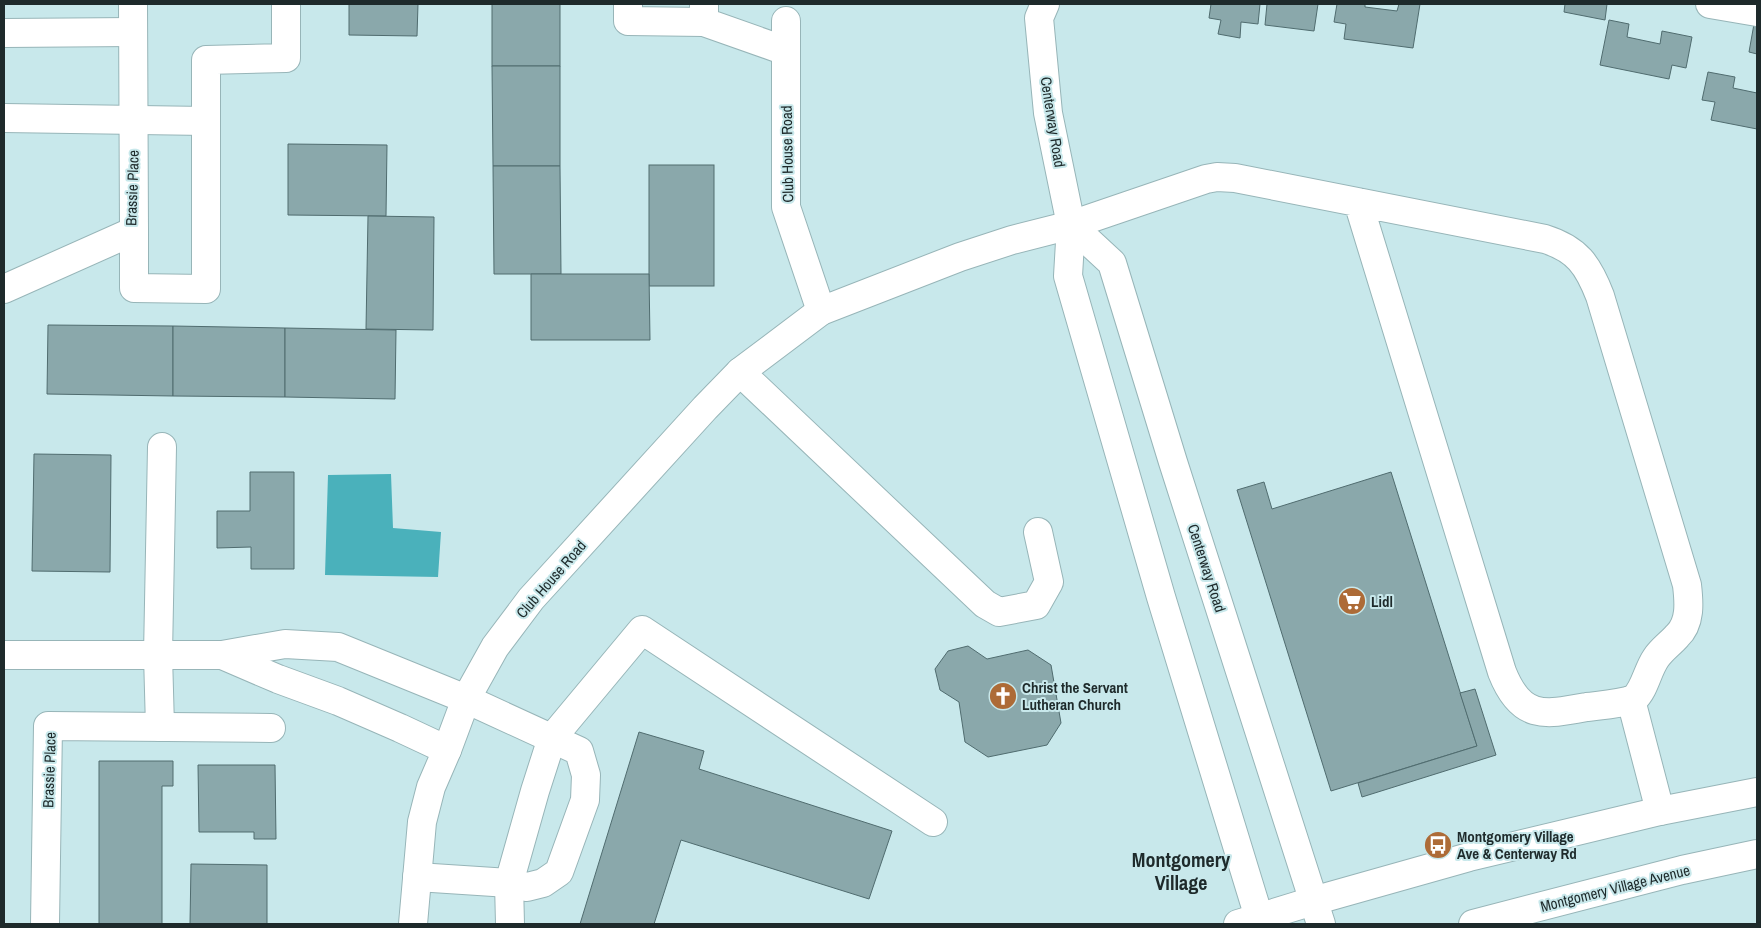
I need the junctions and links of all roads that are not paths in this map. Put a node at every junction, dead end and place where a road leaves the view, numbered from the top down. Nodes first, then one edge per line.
1 (133, 4) edge
2 (286, 4) edge
3 (628, 4) edge
4 (1710, 4) edge
5 (1037, 8) edge
6 (1757, 12) edge
7 (704, 13) edge
8 (786, 21) dead end
9 (133, 32) junction
10 (4, 33) edge
11 (786, 51) junction
12 (4, 118) edge
13 (134, 120) junction
14 (206, 121) junction
15 (1358, 202) junction
16 (1071, 225) junction
17 (134, 231) junction
18 (4, 289) edge
19 (821, 311) junction
20 (740, 372) junction
21 (162, 447) dead end
22 (1038, 532) dead end
23 (4, 654) edge
24 (158, 655) junction
25 (222, 655) junction
26 (466, 699) junction
27 (1631, 700) junction
28 (160, 727) junction
29 (271, 728) dead end
30 (552, 738) junction
31 (446, 750) junction
32 (1757, 792) edge
33 (1660, 811) junction
34 (932, 822) dead end
35 (1757, 854) edge
36 (417, 877) junction
37 (509, 883) junction
38 (1317, 913) edge
39 (1253, 922) edge
40 (45, 924) edge
41 (413, 924) edge
42 (510, 924) edge
43 (1473, 924) edge

1 - 9 street, Brassie Place
2 - 14 street
3 - 7 street
4 - 6 street
5 - 16 street, Centerway Road
7 - 11 street
8 - 11 street, Club House Road
9 - 10 street
9 - 13 street, Brassie Place
11 - 19 street, Club House Road
12 - 13 street
13 - 14 street
13 - 17 street, Brassie Place
14 - 17 street
15 - 16 street, Club House Road
15 - 27 street
15 - 27 street, Club House Road
16 - 19 street, Club House Road
16 - 38 street, Centerway Road
16 - 39 street, Centerway Road
17 - 18 street, Brassie Place
19 - 20 street, Club House Road
20 - 22 street
20 - 26 street, Club House Road
21 - 24 street
23 - 24 street
24 - 25 street
24 - 28 street
25 - 26 street
25 - 31 street
26 - 30 street
26 - 31 street, Club House Road
27 - 33 street
28 - 29 street, Brassie Place
28 - 40 street, Brassie Place
30 - 34 street
30 - 37 street
30 - 37 street
31 - 36 street, Club House Road
32 - 33 street
33 - 38 street
35 - 43 street, Montgomery Village Avenue
36 - 37 street
36 - 41 street, Club House Road
37 - 42 street
38 - 39 street

